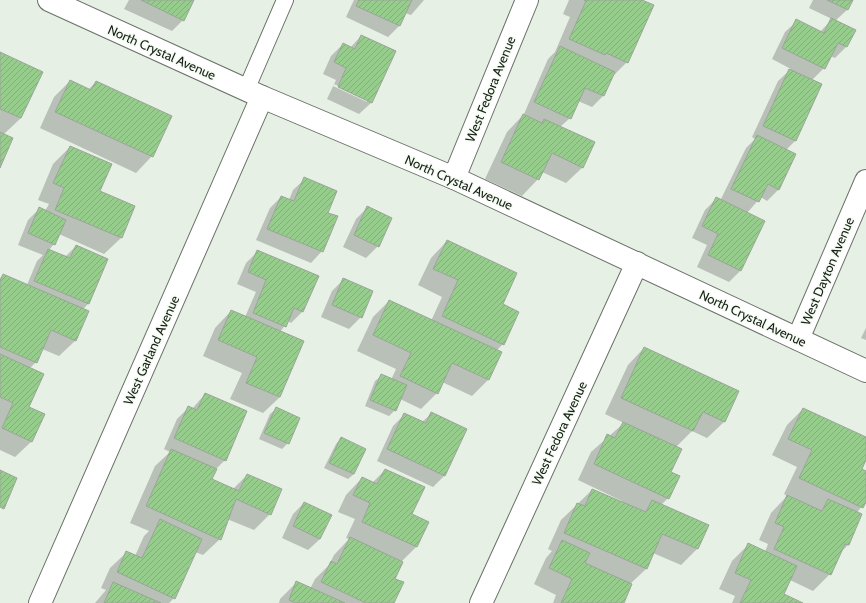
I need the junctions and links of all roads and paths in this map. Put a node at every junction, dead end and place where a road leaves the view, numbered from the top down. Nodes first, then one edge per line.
1 (285, 0) edge
2 (526, 0) edge
3 (62, 3) edge
4 (254, 93) junction
5 (454, 178) junction
6 (866, 181) edge
7 (637, 263) junction
8 (798, 339) junction
9 (866, 371) edge
10 (40, 603) edge
11 (481, 603) edge

1 - 4 lane
2 - 5 street, West Fedora Avenue
3 - 4 street, North Crystal Avenue
4 - 5 street, North Crystal Avenue
4 - 10 street, West Garland Avenue
5 - 7 street, North Crystal Avenue
6 - 8 street, West Dayton Avenue
7 - 8 street, North Crystal Avenue
7 - 11 street, West Fedora Avenue
8 - 9 street, North Crystal Avenue

